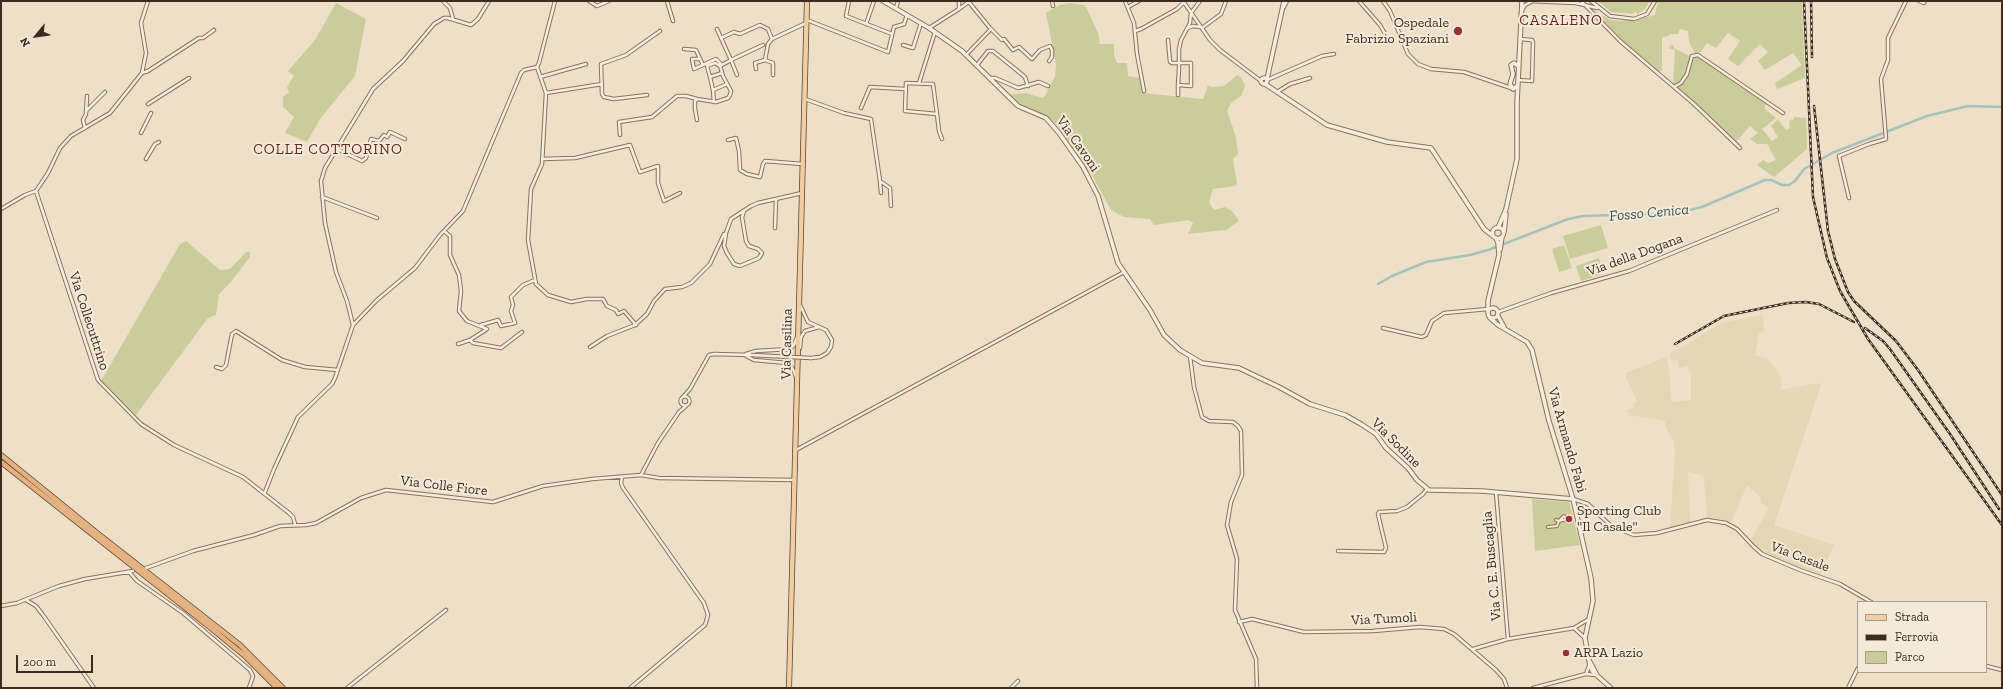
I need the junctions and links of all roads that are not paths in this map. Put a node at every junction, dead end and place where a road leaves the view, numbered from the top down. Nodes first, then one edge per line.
1 (148, 1) edge
2 (443, 1) edge
3 (489, 1) edge
4 (555, 1) edge
5 (589, 1) edge
6 (609, 1) edge
7 (667, 1) edge
8 (807, 1) edge
9 (849, 1) edge
10 (874, 1) edge
11 (883, 1) edge
12 (898, 1) edge
13 (959, 1) edge
14 (969, 1) edge
15 (1052, 1) edge
16 (1125, 1) edge
17 (1139, 1) edge
18 (1200, 1) edge
19 (1226, 1) edge
20 (1284, 1) edge
21 (1287, 1) edge
22 (1359, 1) edge
23 (1383, 1) edge
24 (1522, 1) edge
25 (1530, 1) edge
26 (1591, 1) edge
27 (1655, 1) edge
28 (1906, 1) edge
29 (1919, 1) edge
30 (1925, 1) edge
31 (1183, 2) edge
32 (1583, 2) edge
33 (1053, 6) dead end
34 (1128, 7) junction
35 (896, 8) junction
36 (959, 9) junction
37 (1282, 9) junction
38 (1599, 9) junction
39 (1521, 11) junction
40 (1191, 13) junction
41 (451, 14) junction
42 (907, 15) junction
43 (445, 18) junction
44 (453, 19) junction
45 (1196, 20) junction
46 (673, 21) dead end
47 (806, 21) junction
48 (921, 23) junction
49 (1190, 23) junction
50 (866, 24) junction
51 (1193, 26) junction
52 (1201, 27) junction
53 (929, 28) junction
54 (1188, 28) junction
55 (717, 29) dead end
56 (991, 29) junction
57 (214, 30) dead end
58 (660, 31) dead end
59 (1135, 31) junction
60 (935, 32) junction
61 (892, 34) junction
62 (722, 38) junction
63 (772, 39) junction
64 (1388, 39) dead end
65 (1168, 40) dead end
66 (1519, 41) junction
67 (762, 45) dead end
68 (903, 45) dead end
69 (684, 49) dead end
70 (1334, 54) dead end
71 (966, 55) junction
72 (699, 59) junction
73 (731, 60) junction
74 (765, 60) junction
75 (1049, 61) dead end
76 (1179, 63) junction
77 (1514, 63) junction
78 (586, 64) dead end
79 (702, 65) junction
80 (976, 65) junction
81 (721, 66) junction
82 (1518, 66) junction
83 (537, 67) junction
84 (756, 69) dead end
85 (722, 73) junction
86 (142, 74) junction
87 (737, 75) dead end
88 (773, 75) dead end
89 (540, 77) junction
90 (710, 77) junction
91 (189, 78) dead end
92 (990, 78) junction
93 (1310, 78) dead end
94 (1265, 80) junction
95 (1518, 80) junction
96 (919, 83) junction
97 (1511, 83) junction
98 (602, 84) junction
99 (727, 84) junction
100 (1501, 84) junction
101 (1178, 85) junction
102 (1028, 86) junction
103 (1048, 86) dead end
104 (1517, 86) junction
105 (1674, 87) junction
106 (906, 89) junction
107 (1512, 89) junction
108 (713, 90) junction
109 (1144, 91) dead end
110 (105, 92) dead end
111 (1277, 92) junction
112 (546, 93) junction
113 (647, 95) dead end
114 (1178, 95) dead end
115 (87, 96) dead end
116 (697, 99) junction
117 (804, 99) junction
118 (714, 102) junction
119 (1517, 102) junction
120 (148, 104) dead end
121 (861, 108) dead end
122 (86, 112) junction
123 (151, 113) dead end
124 (1783, 113) dead end
125 (937, 114) junction
126 (697, 120) dead end
127 (85, 128) junction
128 (141, 133) dead end
129 (620, 135) dead end
130 (405, 139) dead end
131 (942, 139) dead end
132 (728, 140) dead end
133 (159, 142) dead end
134 (1740, 148) dead end
135 (337, 149) junction
136 (146, 159) dead end
137 (542, 159) junction
138 (803, 164) junction
139 (880, 181) junction
140 (36, 191) junction
141 (680, 193) dead end
142 (802, 193) junction
143 (881, 193) dead end
144 (322, 197) junction
145 (1849, 198) dead end
146 (776, 200) junction
147 (891, 206) dead end
148 (1, 209) edge
149 (1506, 209) junction
150 (1777, 210) dead end
151 (744, 211) junction
152 (377, 218) dead end
153 (1483, 227) junction
154 (775, 228) dead end
155 (1496, 228) junction
156 (444, 231) junction
157 (726, 231) junction
158 (1504, 232) junction
159 (1494, 237) junction
160 (1502, 237) junction
161 (1500, 243) junction
162 (1124, 272) junction
163 (535, 280) junction
164 (1490, 294) junction
165 (799, 299) junction
166 (1494, 308) junction
167 (1488, 310) junction
168 (1498, 314) junction
169 (1490, 318) junction
170 (353, 325) junction
171 (480, 325) junction
172 (636, 325) junction
173 (820, 327) junction
174 (1383, 328) dead end
175 (1504, 328) junction
176 (798, 329) junction
177 (522, 332) dead end
178 (470, 340) junction
179 (458, 344) dead end
180 (590, 347) dead end
181 (744, 355) junction
182 (1190, 356) junction
183 (798, 362) junction
184 (216, 367) dead end
185 (338, 370) junction
186 (797, 383) junction
187 (690, 389) junction
188 (683, 397) junction
189 (689, 399) junction
190 (681, 404) junction
191 (686, 406) junction
192 (679, 412) junction
193 (795, 450) junction
194 (1, 455) edge
195 (1, 462) edge
196 (640, 475) junction
197 (622, 477) junction
198 (795, 480) junction
199 (1427, 489) junction
200 (265, 492) junction
201 (1496, 492) junction
202 (1573, 499) junction
203 (1571, 518) dead end
204 (1556, 520) dead end
205 (1560, 521) junction
206 (295, 525) junction
207 (1548, 527) dead end
208 (1338, 551) dead end
209 (146, 568) dead end
210 (133, 571) dead end
211 (129, 572) junction
212 (26, 599) junction
213 (1869, 601) edge
214 (1, 606) edge
215 (446, 610) dead end
216 (1589, 619) junction
217 (1240, 622) junction
218 (1580, 625) junction
219 (1574, 628) junction
220 (1586, 628) junction
221 (1579, 630) junction
222 (1585, 638) junction
223 (1508, 639) junction
224 (1473, 650) junction
225 (1589, 663) junction
226 (1987, 666) edge
227 (1857, 670) edge
228 (2002, 670) edge
229 (1586, 674) junction
230 (1597, 675) junction
231 (1018, 681) dead end
232 (94, 688) edge
233 (249, 688) edge
234 (277, 688) edge
235 (283, 688) edge
236 (347, 688) edge
237 (630, 688) edge
238 (789, 688) edge
239 (1011, 688) edge
240 (1257, 688) edge
241 (1507, 688) edge
242 (1533, 688) edge
243 (1611, 688) edge
244 (1848, 688) edge

1 - 86 street
2 - 41 street
3 - 44 street
4 - 83 street
5 - 6 street
7 - 46 street
8 - 47 main road, Via Casilina
9 - 50 street
10 - 50 street
11 - 35 street, Via Cavoni
12 - 35 street
13 - 36 street
14 - 36 street
14 - 56 street
15 - 33 street
16 - 34 street
17 - 34 street
18 - 40 street
19 - 52 street
20 - 37 street
21 - 37 street
22 - 64 street
23 - 100 street
24 - 39 street
25 - 32 street
25 - 39 street
26 - 38 street
27 - 38 street
28 - 145 street
29 - 30 street
31 - 40 street
31 - 59 street
32 - 38 street
32 - 105 street
34 - 59 street
35 - 42 street, Via Cavoni
36 - 53 street
37 - 94 street
39 - 66 street
40 - 45 street
40 - 49 street
41 - 43 street
41 - 44 street
42 - 48 street, Via Cavoni
42 - 61 street
43 - 44 street
43 - 135 street
45 - 49 street
45 - 51 street
45 - 52 street
47 - 61 street
47 - 63 street
47 - 117 main road, Via Casilina
48 - 53 street, Via Cavoni
48 - 68 street
49 - 54 street
50 - 61 street
51 - 52 street
51 - 54 street
52 - 94 street
53 - 60 street, Via Cavoni
54 - 76 street
55 - 62 street
56 - 71 street
56 - 75 street
57 - 86 street
58 - 98 street
59 - 109 street
60 - 71 street, Via Cavoni
60 - 96 street
62 - 63 street
62 - 73 street
63 - 74 street
65 - 76 street
66 - 77 street
66 - 82 street
66 - 95 street
67 - 73 street
69 - 72 street
70 - 94 street
71 - 80 street, Via Cavoni
72 - 79 street
72 - 79 street
73 - 81 street
73 - 87 street
74 - 84 street
74 - 88 street
76 - 101 street
76 - 101 street
77 - 82 street
77 - 97 street
78 - 89 street
79 - 81 street
80 - 92 street, Via Cavoni
80 - 102 street
81 - 85 street
81 - 90 street
82 - 95 street
83 - 89 street
83 - 156 street
85 - 90 street
85 - 99 street
86 - 127 street
89 - 112 street
90 - 108 street
91 - 120 street
92 - 102 street
92 - 162 street, Via Cavoni
93 - 111 street
94 - 111 street
95 - 104 street
96 - 106 street
96 - 125 street
97 - 100 street
97 - 107 street
98 - 112 street
98 - 113 street
99 - 108 street
99 - 118 street
100 - 107 street
101 - 114 street
102 - 103 street
104 - 107 street
104 - 119 street
105 - 124 street
105 - 134 street
106 - 121 street
106 - 125 street
107 - 119 street
108 - 118 street
110 - 122 street
111 - 153 street
112 - 137 street
115 - 122 street
116 - 118 street
116 - 126 street
116 - 129 street
117 - 138 main road, Via Casilina
117 - 139 street
119 - 149 street
122 - 127 street
123 - 128 street
125 - 131 street
127 - 140 street
130 - 135 street
132 - 138 street
133 - 136 street
135 - 144 street
137 - 141 street
137 - 163 street
138 - 142 main road, Via Casilina
139 - 143 street
139 - 147 street
140 - 148 street
140 - 200 street, Via Collecuttrino
142 - 146 street
142 - 165 main road, Via Casilina
144 - 152 street
144 - 170 street
146 - 151 street
146 - 154 street
149 - 155 street
149 - 158 street
150 - 168 street, Via della Dogana
151 - 157 street
151 - 157 street
153 - 155 street
153 - 159 street
155 - 158 street
155 - 159 street
156 - 170 street
156 - 171 street
157 - 172 street
158 - 160 street
159 - 160 street
159 - 161 street
160 - 161 street
161 - 164 street
162 - 182 street, Via Cavoni
162 - 193 street
163 - 171 street
163 - 172 street
164 - 166 street
164 - 167 street
165 - 173 street
165 - 176 main road, Via Casilina
166 - 167 street
166 - 168 street
167 - 169 street
167 - 174 street
168 - 169 street
168 - 175 street
169 - 175 street, Via Armando Fabi
170 - 185 street
171 - 178 street
172 - 180 street
173 - 181 street, bridge
173 - 183 street
175 - 202 street, Via Armando Fabi
176 - 181 street
176 - 183 main road, Via Casilina
177 - 178 street
178 - 179 street
181 - 186 street
181 - 187 street
182 - 199 street, Via Sodine
182 - 217 street
183 - 186 main road, Via Casilina
184 - 185 street
185 - 200 street
186 - 193 main road, Via Casilina
187 - 188 street
187 - 189 street
188 - 189 street
188 - 190 street
189 - 191 street
190 - 191 street
190 - 192 street
191 - 192 street
192 - 196 street
193 - 198 main road, Via Casilina
194 - 235 highway
195 - 234 highway
196 - 197 street, Via Colle Fiore
196 - 198 street, Via Colle Fiore
197 - 206 street, Via Colle Fiore
197 - 237 street
198 - 238 main road, Via Casilina
199 - 201 street
199 - 208 street
200 - 206 street, Via Collecuttrino
201 - 202 street
201 - 223 street, Via C. E. Buscaglia
202 - 213 street, Via Casale
202 - 216 street, Via Armando Fabi
203 - 205 street
204 - 205 street
205 - 207 street
206 - 209 street, Via Colle Fiore
210 - 211 street
211 - 212 street
211 - 233 street
212 - 214 street
212 - 232 street
215 - 236 street
216 - 218 street
216 - 220 street, Via Armando Fabi
217 - 224 street, Via Tumoli
217 - 240 street
218 - 219 street
218 - 220 street
219 - 221 street
219 - 223 street
220 - 221 street
220 - 222 street, Via Armando Fabi
221 - 222 street, Via Armando Fabi
222 - 225 street, Via Armando Fabi
223 - 224 street
224 - 241 street, Via Tumoli
225 - 229 street
225 - 230 street, Via Armando Fabi
226 - 228 street
227 - 244 street
229 - 230 street
229 - 242 street
230 - 243 street, Via Armando Fabi
231 - 239 street

